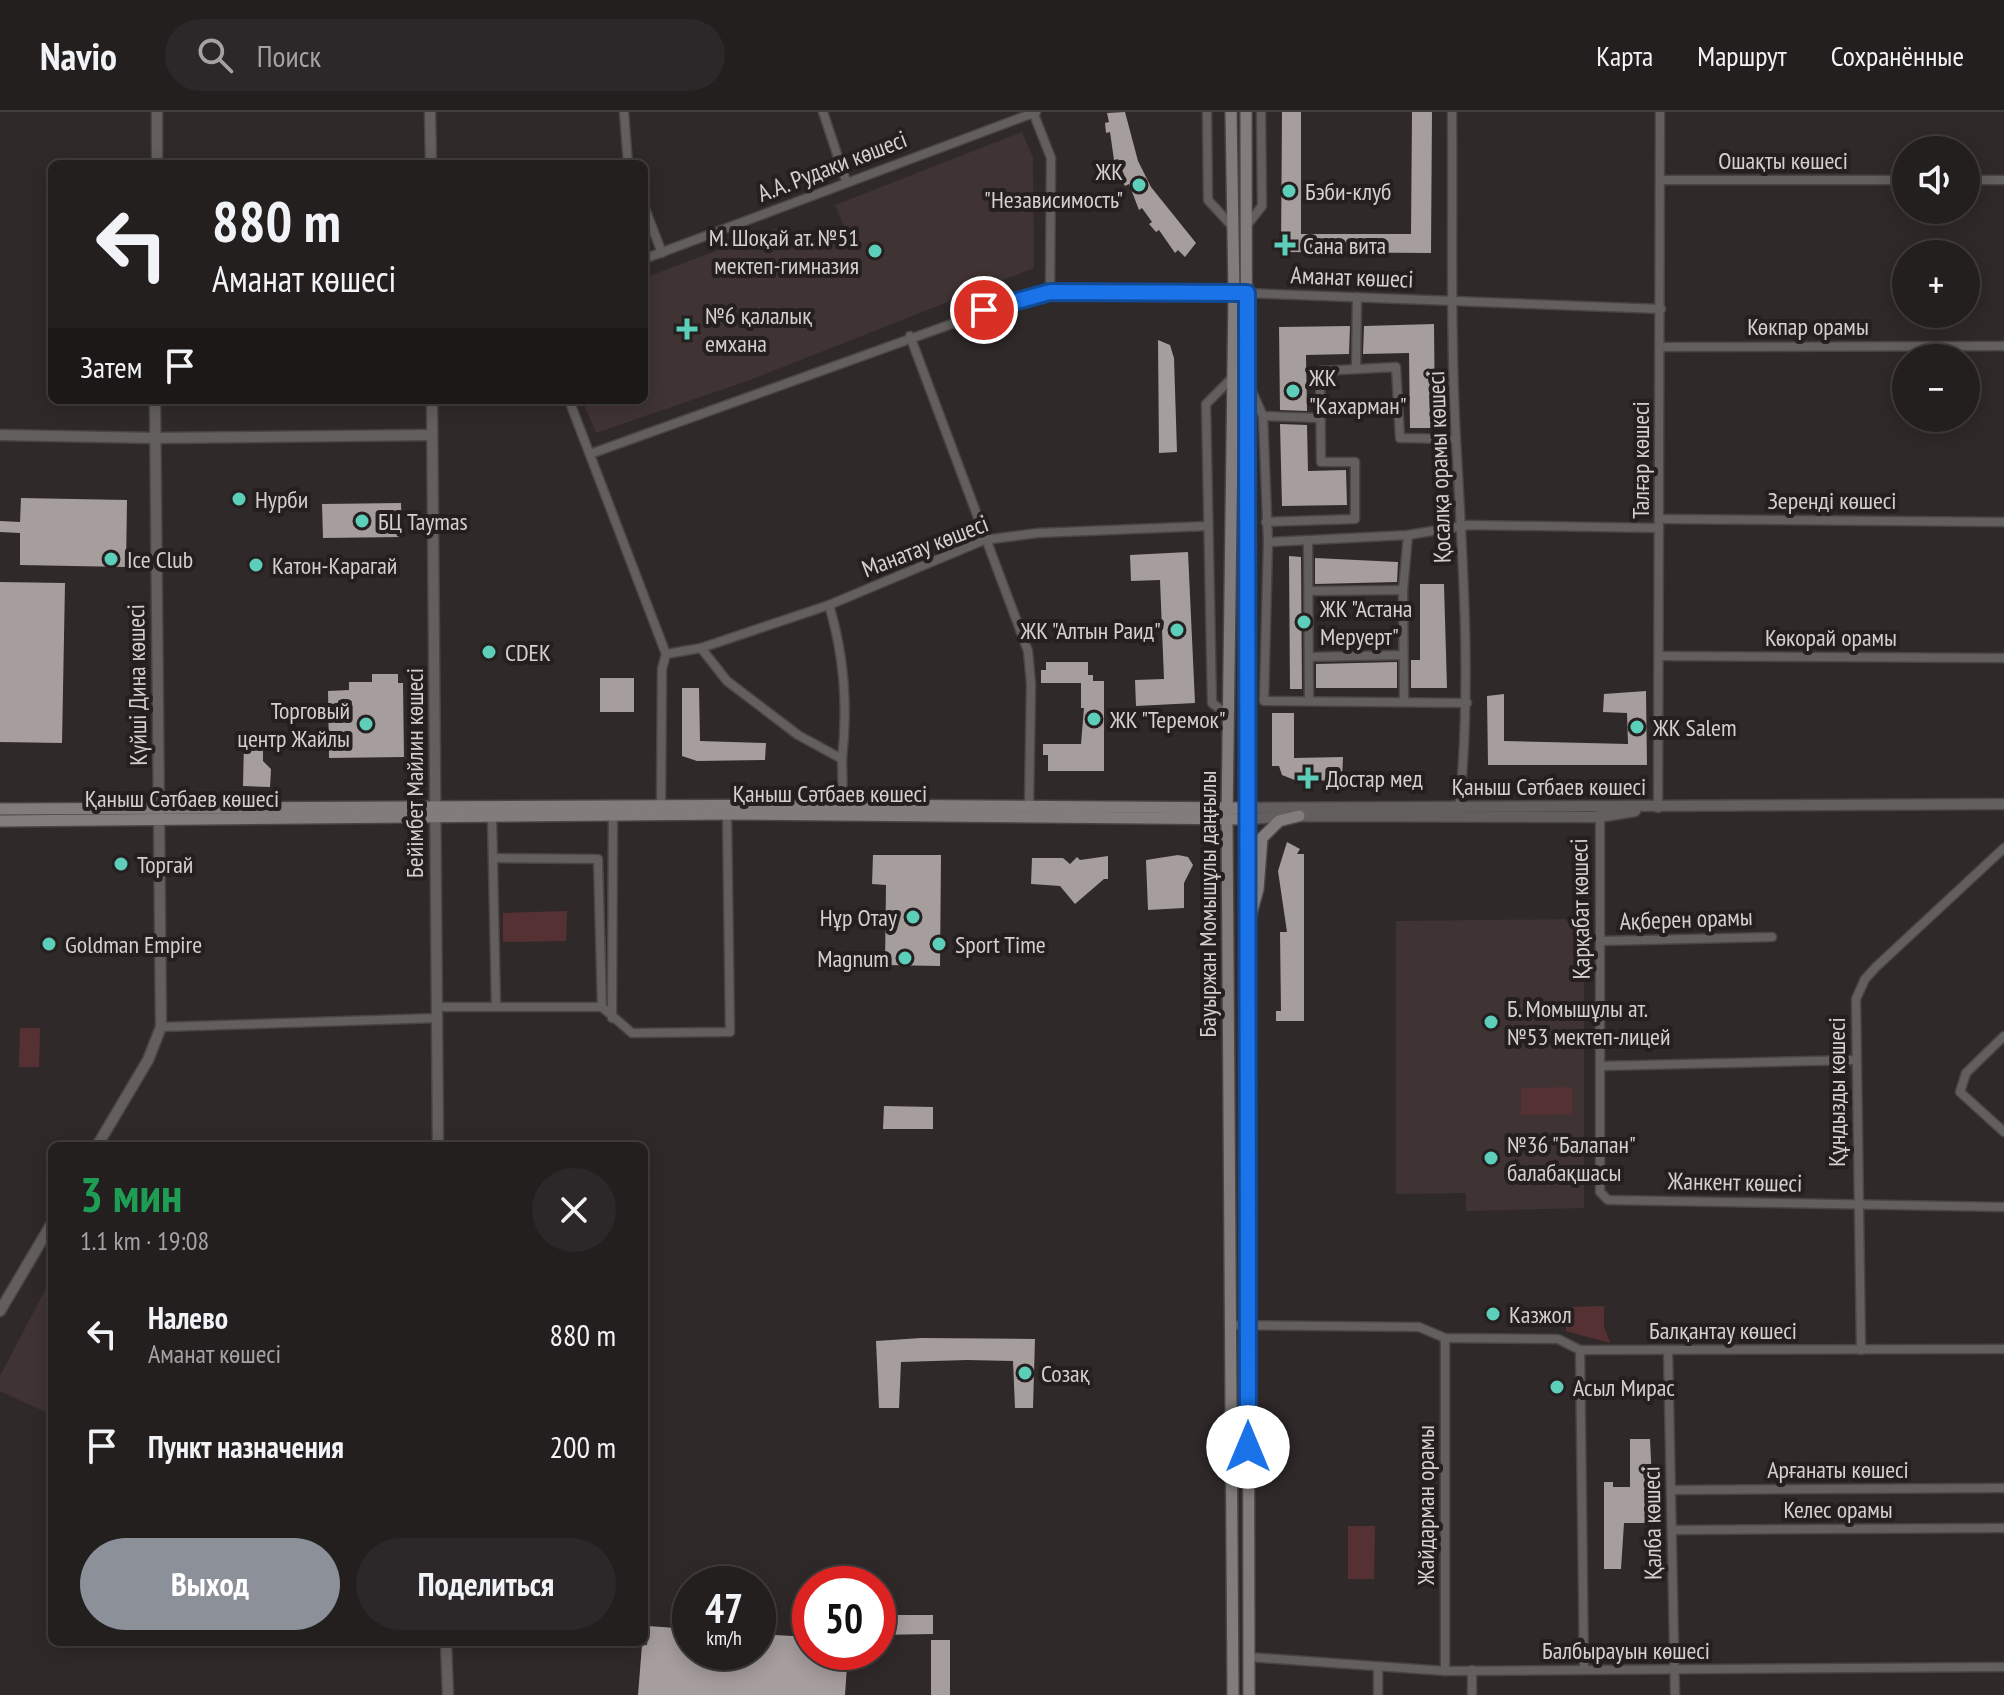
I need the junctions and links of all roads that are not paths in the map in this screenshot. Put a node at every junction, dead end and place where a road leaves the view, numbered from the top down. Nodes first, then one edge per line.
1 (157, 112) edge
2 (430, 112) edge
3 (624, 112) edge
4 (823, 112) edge
5 (1034, 112) edge
6 (1207, 112) edge
7 (1231, 112) edge
8 (1246, 112) edge
9 (1261, 112) edge
10 (1452, 112) edge
11 (1660, 112) edge
12 (431, 148) junction
13 (157, 160) edge
14 (431, 160) edge
15 (436, 160) edge
16 (628, 160) edge
17 (1660, 180) junction
18 (1892, 180) edge
19 (1980, 180) edge
20 (2004, 180) edge
21 (846, 181) junction
22 (648, 216) edge
23 (1247, 225) junction
24 (1232, 226) junction
25 (662, 253) junction
26 (648, 258) edge
27 (1050, 292) junction
28 (1241, 293) junction
29 (1357, 297) junction
30 (1454, 301) junction
31 (1661, 309) junction
32 (910, 336) junction
33 (2004, 346) edge
34 (1660, 347) junction
35 (1356, 369) junction
36 (1233, 377) junction
37 (1247, 381) junction
38 (155, 404) edge
39 (432, 404) edge
40 (571, 404) edge
41 (1263, 416) junction
42 (1320, 418) junction
43 (0, 435) edge
44 (432, 435) junction
45 (155, 438) junction
46 (1456, 439) junction
47 (590, 454) junction
48 (1266, 522) junction
49 (2004, 522) edge
50 (1659, 524) junction
51 (1208, 526) junction
52 (1463, 526) junction
53 (1408, 535) junction
54 (984, 540) junction
55 (1268, 542) junction
56 (1308, 542) junction
57 (1403, 590) junction
58 (1309, 591) junction
59 (829, 605) junction
60 (1246, 632) junction
61 (1266, 632) junction
62 (701, 648) junction
63 (666, 654) junction
64 (1403, 655) junction
65 (1659, 656) junction
66 (1309, 657) junction
67 (2004, 658) edge
68 (1309, 701) junction
69 (1404, 701) junction
70 (1467, 703) junction
71 (1228, 715) junction
72 (842, 759) junction
73 (2004, 804) edge
74 (661, 806) junction
75 (1029, 806) junction
76 (1658, 808) junction
77 (0, 809) edge
78 (843, 811) junction
79 (1600, 811) junction
80 (613, 812) junction
81 (434, 813) junction
82 (727, 814) junction
83 (1227, 814) junction
84 (1245, 814) junction
85 (1459, 814) junction
86 (159, 815) junction
87 (1299, 816) junction
88 (492, 818) junction
89 (0, 821) edge
90 (2004, 848) edge
91 (495, 858) junction
92 (1246, 934) junction
93 (1772, 937) dead end
94 (1601, 941) junction
95 (496, 1007) junction
96 (602, 1007) junction
97 (438, 1012) junction
98 (612, 1018) junction
99 (161, 1027) junction
100 (2004, 1036) edge
101 (1855, 1060) junction
102 (1601, 1066) junction
103 (2004, 1132) edge
104 (99, 1142) edge
105 (438, 1142) edge
106 (1608, 1200) joint
107 (1856, 1205) junction
108 (2004, 1207) edge
109 (48, 1230) edge
110 (0, 1311) edge
111 (1247, 1324) junction
112 (1233, 1325) junction
113 (1445, 1338) junction
114 (2004, 1349) edge
115 (1580, 1350) junction
116 (1668, 1350) junction
117 (1861, 1350) junction
118 (2004, 1488) edge
119 (1672, 1490) junction
120 (2004, 1528) edge
121 (1673, 1530) junction
122 (446, 1646) edge
123 (1249, 1657) junction
124 (1378, 1667) junction
125 (2004, 1667) edge
126 (1472, 1670) junction
127 (1584, 1670) junction
128 (1675, 1670) junction
129 (1445, 1671) junction
130 (448, 1695) edge
131 (1233, 1695) edge
132 (1249, 1695) edge
133 (1378, 1695) edge
134 (1472, 1695) edge
135 (1675, 1695) edge

1 - 13 street
2 - 12 street
3 - 16 street
4 - 21 street
5 - 21 street, А.А. Рудаки көшесі
5 - 27 street
6 - 24 street
7 - 24 main road, Бауыржан Момышұлы даңғылы
8 - 23 main road, Бауыржан Момышұлы даңғылы
9 - 23 street
10 - 30 street, Қосалқа орамы көшесі
11 - 17 street, Талғар көшесі
12 - 14 street
12 - 15 street
17 - 18 street, Ошақты көшесі
17 - 31 street, Талғар көшесі
19 - 20 street
21 - 25 street, А.А. Рудаки көшесі
22 - 25 street
23 - 28 main road, Бауыржан Момышұлы даңғылы
24 - 28 main road, Бауыржан Момышұлы даңғылы
25 - 26 street, А.А. Рудаки көшесі
27 - 28 street, Аманат көшесі
27 - 32 street, Аманат көшесі
28 - 29 street, Аманат көшесі
28 - 36 main road, Бауыржан Момышұлы даңғылы
28 - 37 main road, Бауыржан Момышұлы даңғылы
29 - 30 street, Аманат көшесі
29 - 35 street
30 - 31 street, Аманат көшесі
30 - 46 street, Қосалқа орамы көшесі
31 - 34 street, Талғар көшесі
32 - 47 street, Аманат көшесі
32 - 54 street
33 - 34 street, Көкпар орамы
34 - 50 street, Талғар көшесі
35 - 42 street
35 - 46 street
36 - 51 street
36 - 71 main road, Бауыржан Момышұлы даңғылы
37 - 41 street
37 - 60 main road, Бауыржан Момышұлы даңғылы
38 - 45 street, Күйші Дина көшесі
39 - 44 street, Бейімбет Майлин көшесі
40 - 47 street
41 - 42 street
41 - 48 street
42 - 48 street
43 - 45 street
44 - 45 street
44 - 81 street, Бейімбет Майлин көшесі
45 - 86 street, Күйші Дина көшесі
46 - 52 street, Қосалқа орамы көшесі
47 - 63 street
48 - 55 street
49 - 50 street, Зеренді көшесі
50 - 52 street, Зеренді көшесі
50 - 65 street, Талғар көшесі
51 - 54 street, Манатау көшесі
51 - 71 street
52 - 53 street, Зеренді көшесі
52 - 70 street, Қосалқа орамы көшесі
53 - 56 street, Зеренді көшесі
53 - 57 street
54 - 59 street, Манатау көшесі
54 - 75 street
55 - 56 street, Зеренді көшесі
55 - 61 street
56 - 58 street
57 - 58 street
57 - 64 street
58 - 66 street
59 - 62 street, Манатау көшесі
59 - 72 street
60 - 61 street
60 - 84 main road, Бауыржан Момышұлы даңғылы
61 - 68 street
62 - 63 street, Манатау көшесі
62 - 72 street
63 - 74 street
64 - 66 street
64 - 69 street
65 - 67 street, Көкорай орамы
65 - 76 street, Талғар көшесі
66 - 68 street
68 - 69 street
69 - 70 street
70 - 85 street, Қосалқа орамы көшесі
71 - 83 main road, Бауыржан Момышұлы даңғылы
72 - 78 street
73 - 76 street, Қаныш Сәтбаев көшесі
74 - 78 main road, Қаныш Сәтбаев көшесі
74 - 80 main road, Қаныш Сәтбаев көшесі
75 - 78 main road, Қаныш Сәтбаев көшесі
75 - 83 main road, Қаныш Сәтбаев көшесі
76 - 79 street, Қаныш Сәтбаев көшесі
77 - 86 main road, Қаныш Сәтбаев көшесі
78 - 82 main road, Қаныш Сәтбаев көшесі
78 - 83 main road, Қаныш Сәтбаев көшесі
79 - 85 street, Қаныш Сәтбаев көшесі
79 - 94 street, Қарқабат көшесі
80 - 81 main road, Қаныш Сәтбаев көшесі
80 - 82 main road, Қаныш Сәтбаев көшесі
80 - 88 main road, Қаныш Сәтбаев көшесі
80 - 98 street
81 - 86 main road, Қаныш Сәтбаев көшесі
81 - 88 main road, Қаныш Сәтбаев көшесі
81 - 97 street, Бейімбет Майлин көшесі
82 - 98 street
83 - 84 main road, Қаныш Сәтбаев көшесі
83 - 112 main road, Бауыржан Момышұлы даңғылы
84 - 85 street, Қаныш Сәтбаев көшесі
84 - 87 street, Қаныш Сәтбаев көшесі
84 - 92 main road, Бауыржан Момышұлы даңғылы
85 - 87 street, Қаныш Сәтбаев көшесі
86 - 89 main road, Қаныш Сәтбаев көшесі
86 - 99 street, Күйші Дина көшесі
87 - 92 main road
88 - 91 street
90 - 101 street, Құндызды көшесі
91 - 95 street
91 - 96 street
92 - 111 main road, Бауыржан Момышұлы даңғылы
93 - 94 street, Ақберен орамы
94 - 102 street, Қарқабат көшесі
95 - 96 street
95 - 97 street
96 - 98 street
97 - 99 street
97 - 105 street, Бейімбет Майлин көшесі
99 - 104 street, Күйші Дина көшесі
100 - 103 street
101 - 102 street
101 - 107 street, Құндызды көшесі
102 - 106 street, Қарқабат көшесі
106 - 107 street, Жанкент көшесі
107 - 108 street, Жанкент көшесі
107 - 117 street, Құндызды көшесі
109 - 110 street
111 - 112 street, Балқантау көшесі
111 - 113 street, Балқантау көшесі
111 - 123 main road, Бауыржан Момышұлы даңғылы
112 - 131 main road, Бауыржан Момышұлы даңғылы
113 - 115 street, Балқантау көшесі
113 - 129 street, Жайдарман орамы
114 - 117 street, Балқантау көшесі
115 - 116 street, Балқантау көшесі
115 - 127 street
116 - 117 street, Балқантау көшесі
116 - 119 street, Қалба көшесі
118 - 119 street, Арғанаты көшесі
119 - 121 street, Қалба көшесі
120 - 121 street, Келес орамы
121 - 128 street, Қалба көшесі
122 - 130 street
123 - 124 street, Балбырауын көшесі
123 - 132 main road, Бауыржан Момышұлы даңғылы
124 - 129 street, Балбырауын көшесі
124 - 133 street
125 - 128 street, Балбырауын көшесі
126 - 127 street, Балбырауын көшесі
126 - 129 street, Балбырауын көшесі
126 - 134 street
127 - 128 street, Балбырауын көшесі
128 - 135 street, Қалба көшесі

